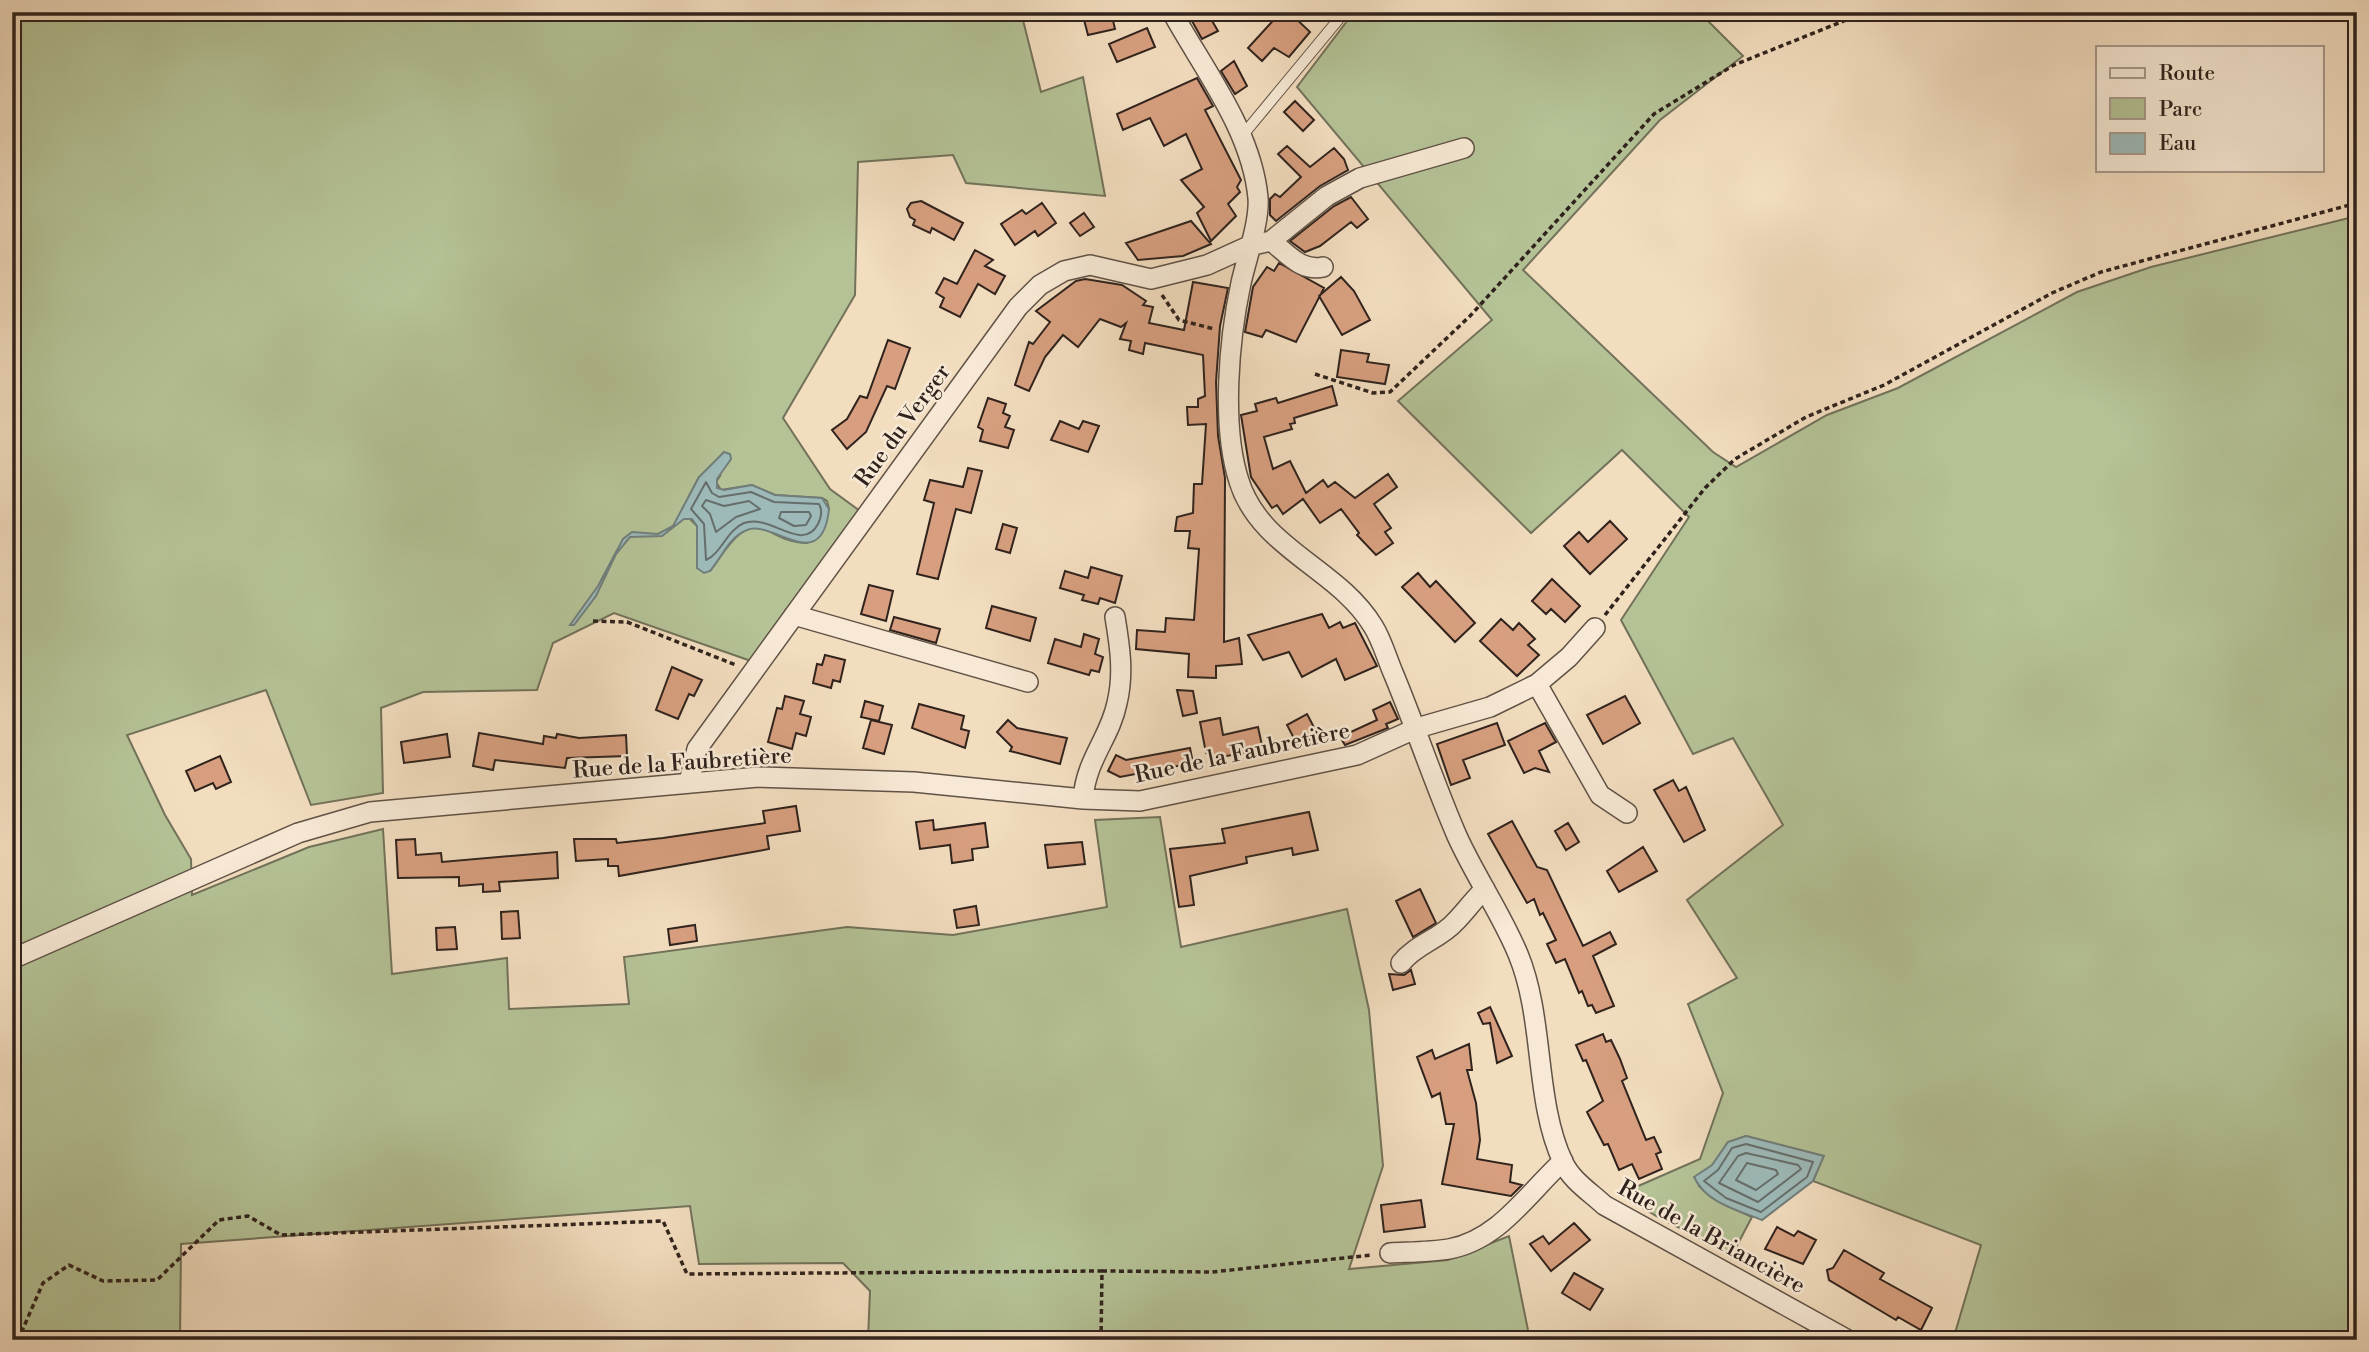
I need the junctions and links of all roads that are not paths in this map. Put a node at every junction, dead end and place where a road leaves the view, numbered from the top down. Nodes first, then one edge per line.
1 (1172, 12) edge
2 (1340, 12) edge
3 (1242, 137) junction
4 (1464, 148) dead end
5 (1271, 241) junction
6 (1249, 246) junction
7 (1323, 267) dead end
8 (794, 615) junction
9 (1115, 617) dead end
10 (1595, 628) road end
11 (1028, 681) dead end
12 (1537, 684) junction
13 (1417, 728) junction
14 (689, 782) junction
15 (1083, 799) junction
16 (1627, 813) dead end
17 (1485, 889) junction
18 (12, 959) edge
19 (1401, 962) dead end
20 (1563, 1161) junction
21 (1390, 1254) road end
22 (1848, 1340) edge

1 - 3 street
2 - 3 lane
3 - 6 street
4 - 5 street
5 - 6 street, Rue du Verger
5 - 7 street
6 - 8 street, Rue du Verger
6 - 13 street, Rue de la Briancière
8 - 11 street
8 - 14 street, Rue du Verger
9 - 15 street
10 - 12 street, Rue de la Faubretière
12 - 13 street, Rue de la Faubretière
12 - 16 street
13 - 15 street, Rue de la Faubretière
13 - 17 street, Rue de la Briancière
14 - 15 street, Rue de la Faubretière
14 - 18 street, Rue de la Faubretière
17 - 19 street
17 - 20 street, Rue de la Briancière
20 - 21 street
20 - 22 street, Rue de la Briancière

